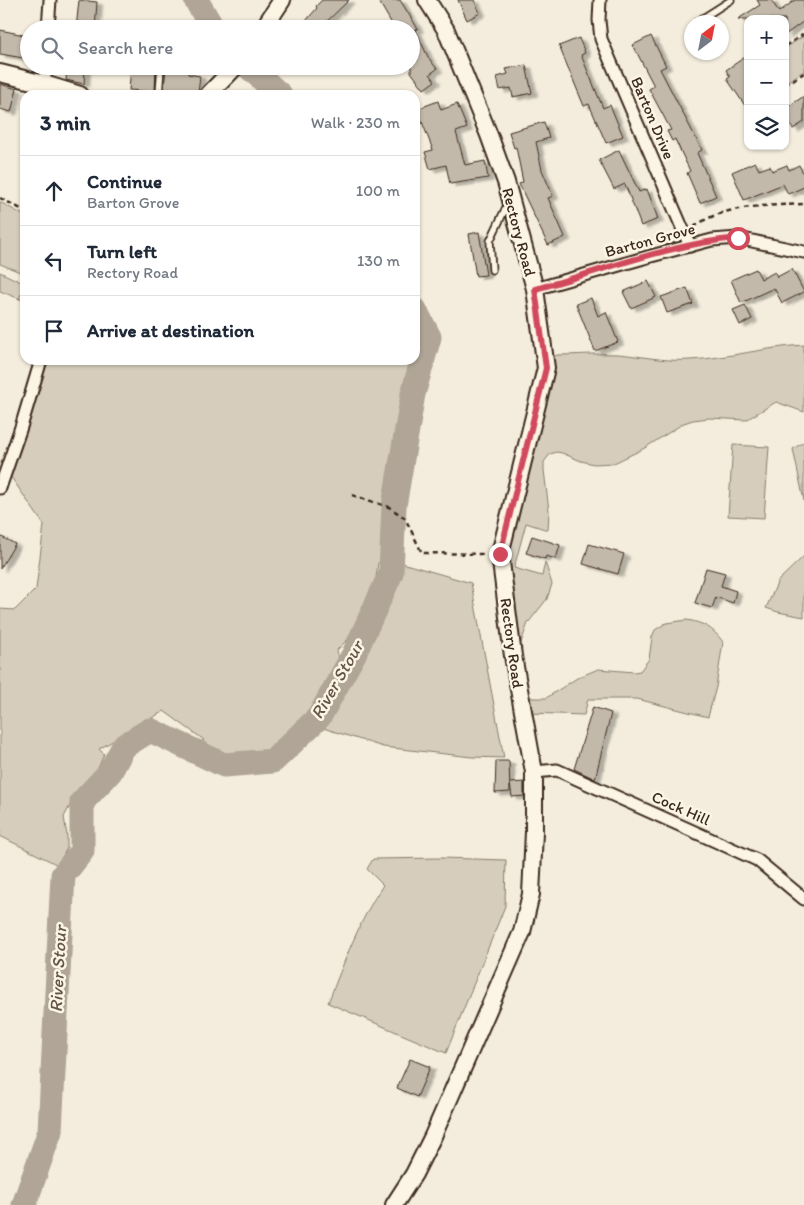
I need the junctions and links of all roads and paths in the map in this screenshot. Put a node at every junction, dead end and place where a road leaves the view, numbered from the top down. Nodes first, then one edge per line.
1 (50, 0) edge
2 (282, 0) edge
3 (427, 0) edge
4 (600, 0) edge
5 (731, 0) edge
6 (707, 15) edge
7 (49, 20) edge
8 (269, 20) edge
9 (804, 34) edge
10 (789, 43) edge
11 (0, 73) edge
12 (804, 73) edge
13 (45, 75) edge
14 (160, 75) edge
15 (228, 75) edge
16 (789, 83) edge
17 (44, 84) junction
18 (64, 90) edge
19 (159, 90) edge
20 (213, 90) edge
21 (0, 198) edge
22 (510, 199) junction
23 (804, 204) edge
24 (20, 208) edge
25 (684, 234) junction
26 (690, 246) junction
27 (804, 252) edge
28 (492, 270) dead end
29 (535, 289) junction
30 (40, 365) edge
31 (0, 488) edge
32 (352, 495) dead end
33 (500, 554) junction
34 (534, 772) junction
35 (804, 900) edge
36 (394, 1205) edge

1 - 7 street
2 - 8 street
3 - 22 street, Rectory Road
4 - 25 street, Barton Drive
5 - 6 lane
9 - 10 path
11 - 17 street
12 - 16 path
13 - 17 street
14 - 19 lane
15 - 20 street
17 - 18 street
21 - 24 path
22 - 28 lane
22 - 29 street, Rectory Road
23 - 25 path
25 - 26 street, Barton Drive
26 - 27 street, Barton Grove
26 - 29 street, Barton Grove
29 - 33 street, Rectory Road
30 - 31 street
32 - 33 path
33 - 34 street, Rectory Road
34 - 35 street, Cock Hill
34 - 36 street, Rectory Road

